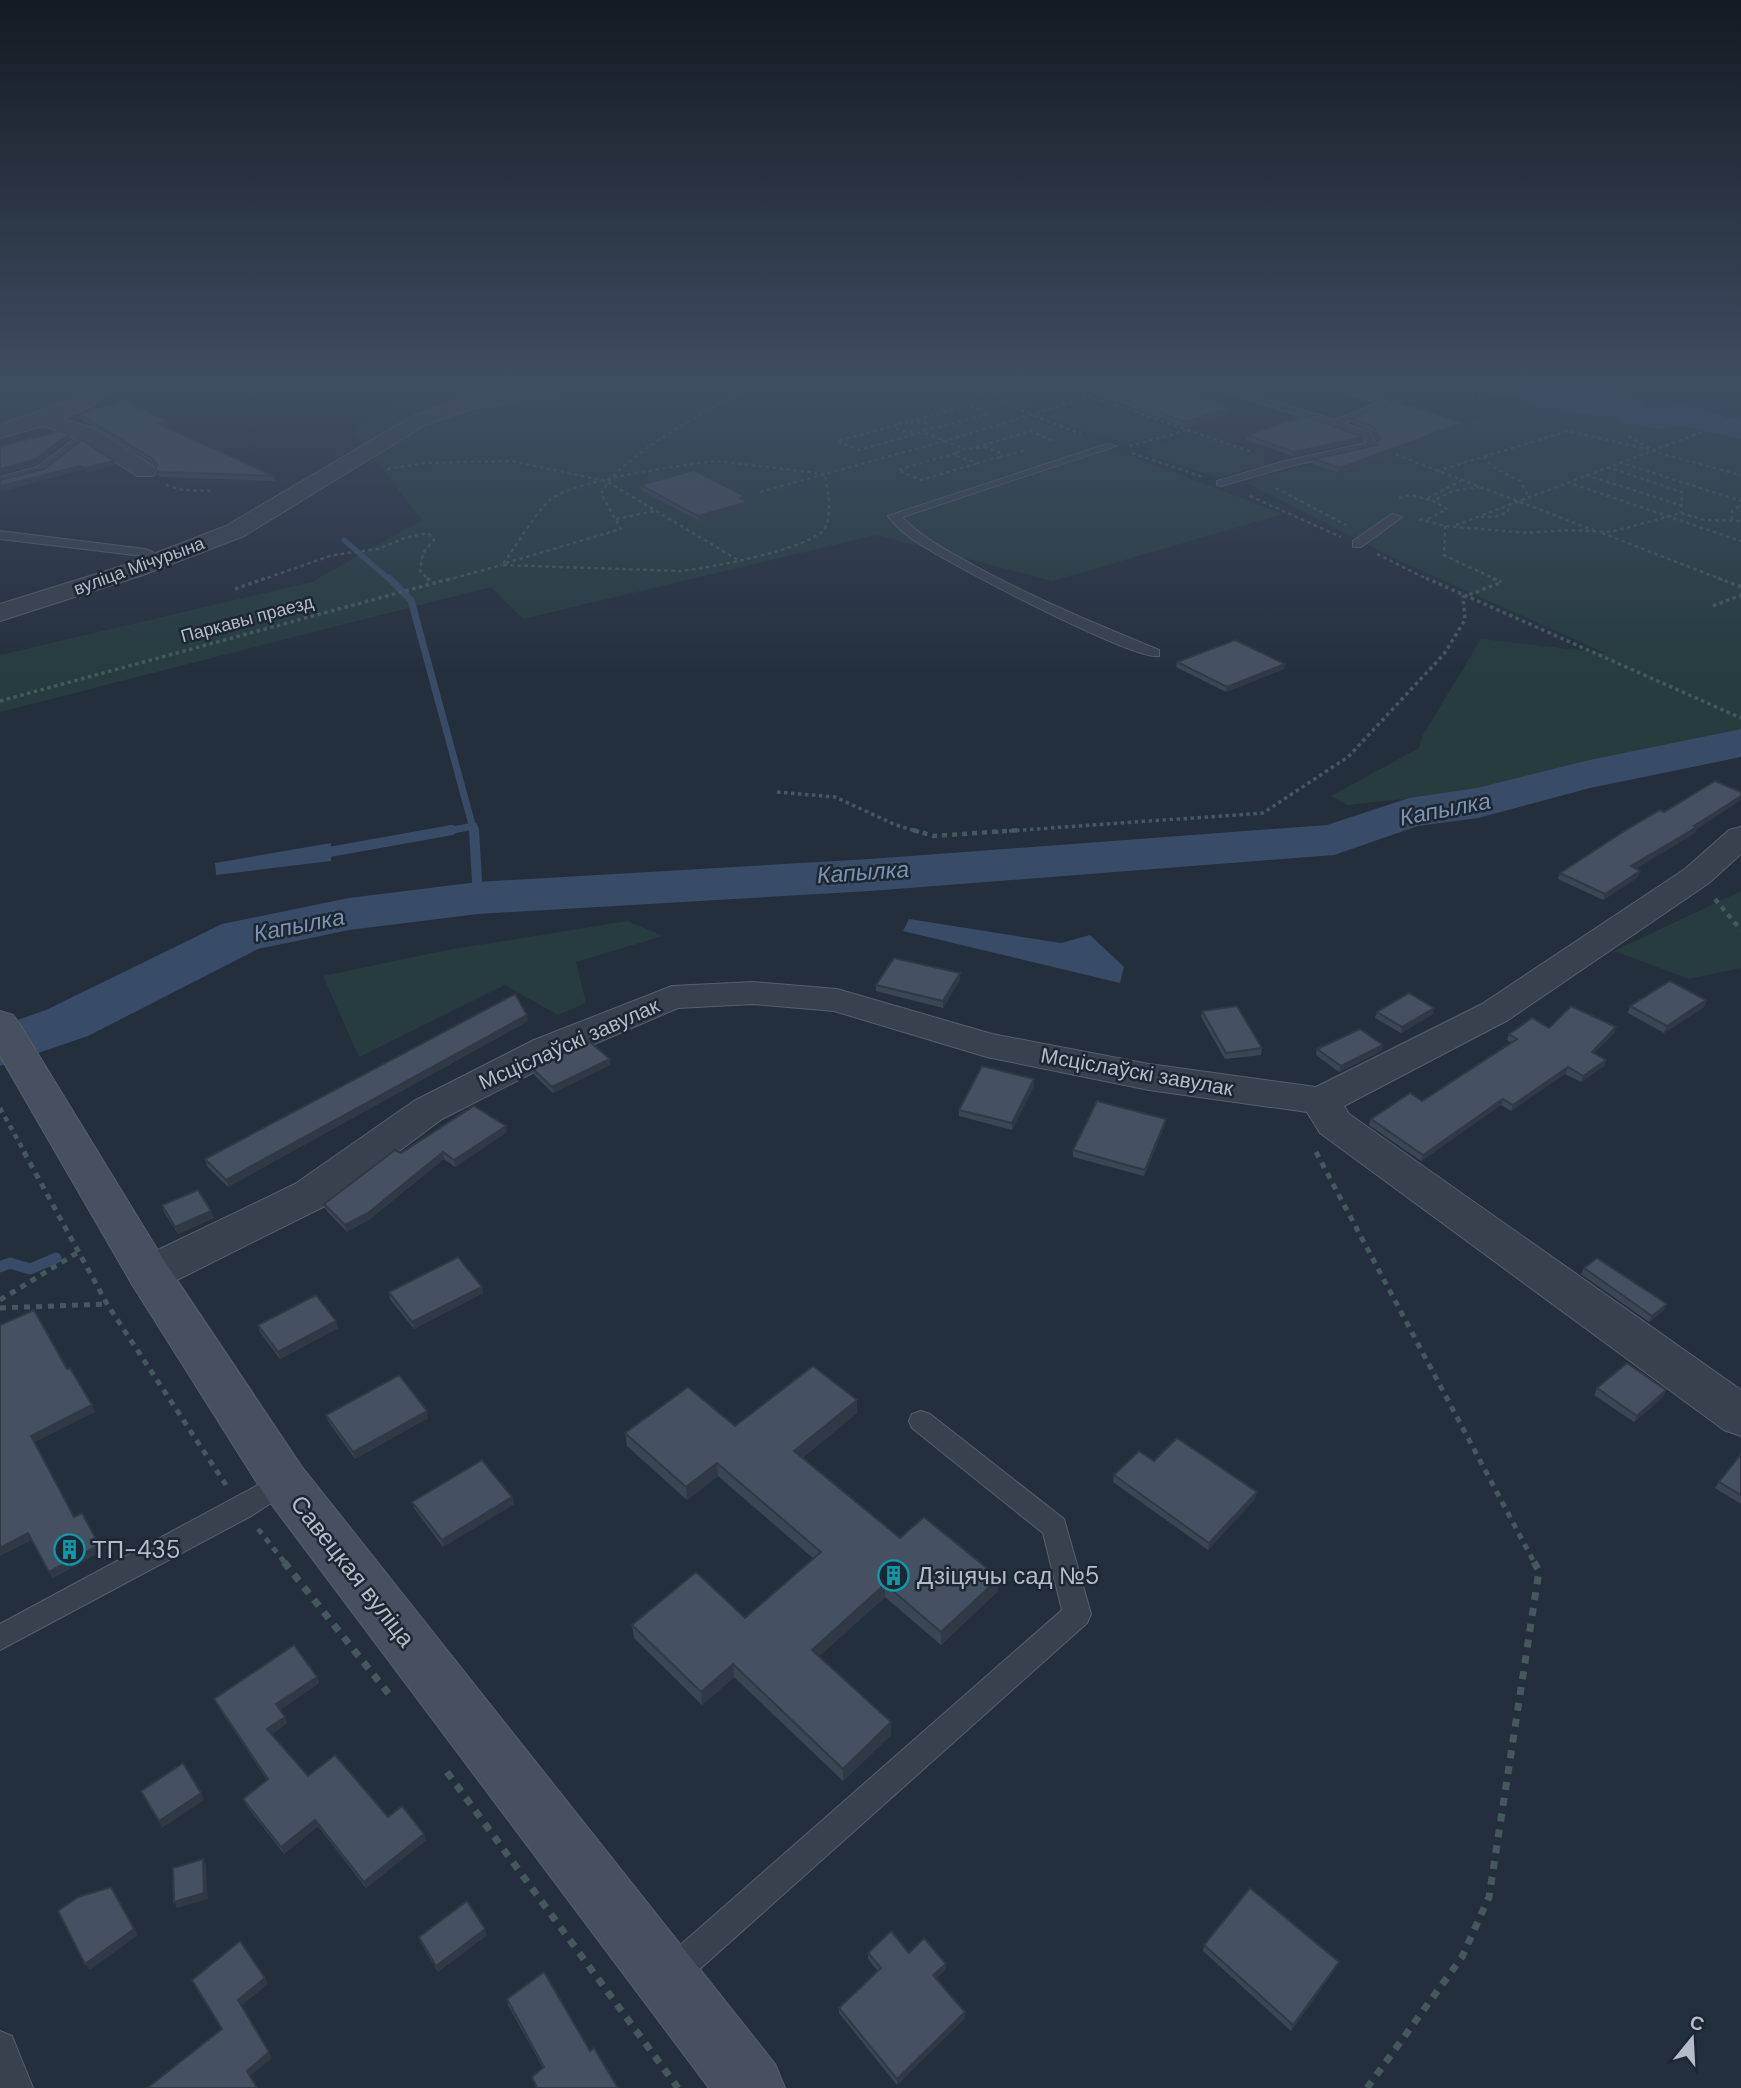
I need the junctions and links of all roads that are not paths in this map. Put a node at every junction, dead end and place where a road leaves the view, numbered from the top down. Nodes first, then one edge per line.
1 (320, 479) edge
2 (1012, 479) edge
3 (1233, 479) edge
4 (1221, 483) road end
5 (1396, 517) road end
6 (0, 535) edge
7 (1357, 544) road end
8 (163, 559) junction
9 (0, 613) edge
10 (1154, 653) dead end
11 (1741, 838) edge
12 (0, 1023) edge
13 (1304, 1099) junction
14 (18, 1110) edge
15 (149, 1274) junction
16 (1741, 1416) edge
17 (921, 1421) dead end
18 (284, 1482) junction
19 (0, 1638) edge
20 (666, 1978) junction
21 (0, 2048) edge
22 (16, 2088) edge
23 (751, 2088) edge

1 - 8 street, вуліца Мічурына
2 - 10 lane
3 - 4 lane
5 - 7 lane
6 - 8 lane
8 - 9 street, вуліца Мічурына
11 - 13 street
12 - 14 main road, Савецкая вуліца
13 - 15 street, Мсціслаўскі завулак
13 - 16 street
14 - 15 main road, Савецкая вуліца
15 - 18 main road, Савецкая вуліца
17 - 20 lane
18 - 19 lane
18 - 20 main road, Савецкая вуліца
20 - 23 main road, Савецкая вуліца
21 - 22 lane

